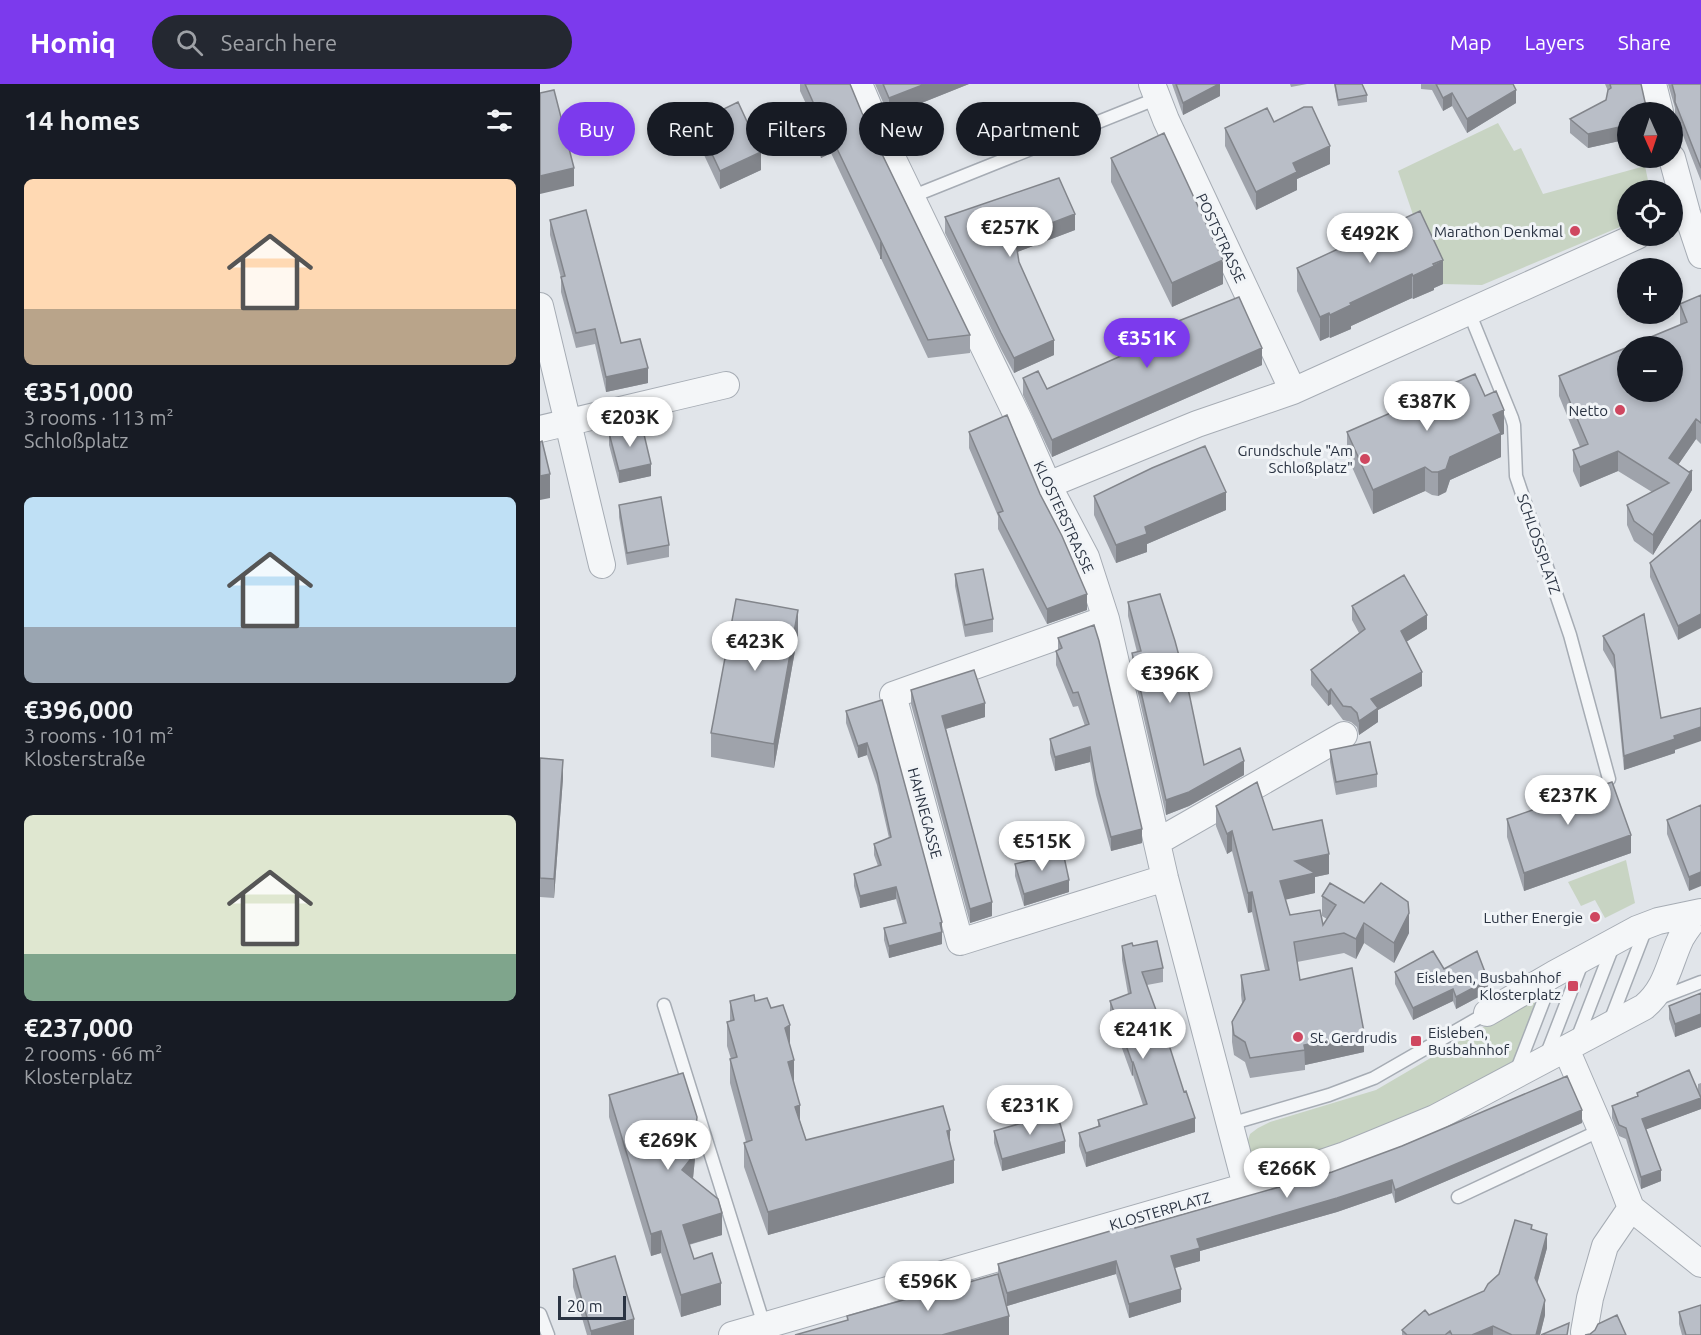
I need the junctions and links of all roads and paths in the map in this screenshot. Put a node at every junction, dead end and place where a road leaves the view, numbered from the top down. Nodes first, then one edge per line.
1 (859, 84) edge
2 (1653, 84) edge
3 (1155, 91) edge
4 (1658, 102) edge
5 (912, 197) junction
6 (1683, 222) edge
7 (1617, 245) edge
8 (1701, 255) edge
9 (540, 306) edge
10 (1469, 312) junction
11 (726, 385) dead end
12 (1293, 391) junction
13 (568, 423) junction
14 (540, 429) edge
15 (1048, 485) junction
16 (602, 565) dead end
17 (1106, 619) junction
18 (1344, 735) dead end
19 (1609, 779) dead end
20 (1157, 842) junction
21 (1165, 878) junction
22 (1648, 925) junction
23 (1615, 940) junction
24 (1584, 958) junction
25 (1554, 974) junction
26 (1701, 982) edge
27 (1653, 1000) junction
28 (664, 1005) dead end
29 (1487, 1013) joint
30 (1607, 1028) junction
31 (1562, 1050) junction
32 (1515, 1076) junction
33 (1230, 1124) junction
34 (1601, 1130) junction
35 (1246, 1186) junction
36 (1458, 1197) dead end
37 (1631, 1208) junction
38 (1701, 1264) edge
39 (540, 1314) edge
40 (772, 1323) junction
41 (1584, 1332) edge
42 (548, 1335) edge
43 (732, 1335) edge

1 - 5 street, KLOSTERSTRASSE
2 - 4 street
3 - 5 lane
3 - 12 street, POSTSTRASSE
5 - 15 street, KLOSTERSTRASSE
6 - 8 street
7 - 10 street
9 - 13 street
10 - 12 street
10 - 19 lane, SCHLOSSPLATZ
11 - 13 street
12 - 15 street
13 - 14 street
13 - 16 street
15 - 17 street, KLOSTERSTRASSE
17 - 20 street, KLOSTERSTRASSE
17 - 21 street, HAHNEGASSE
18 - 20 street
20 - 21 street, KLOSTERSTRASSE
21 - 33 street, KLOSTERSTRASSE
22 - 23 street, KLOSTERPLATZ
22 - 27 street, KLOSTERPLATZ
22 - 30 lane
23 - 24 street, KLOSTERPLATZ
23 - 31 lane
24 - 25 street, KLOSTERPLATZ
24 - 31 lane
25 - 29 street, KLOSTERPLATZ
25 - 32 lane
26 - 27 lane, KLOSTERPLATZ
27 - 30 street, KLOSTERPLATZ
28 - 40 lane
29 - 33 lane, KLOSTERPLATZ
30 - 31 street, KLOSTERPLATZ
31 - 32 street, KLOSTERPLATZ
31 - 34 street
32 - 35 street, KLOSTERPLATZ
33 - 35 street, KLOSTERSTRASSE
34 - 36 lane
34 - 37 street
35 - 40 street, KLOSTERPLATZ
37 - 38 street
37 - 41 street
39 - 42 lane
40 - 43 street, KLOSTERPLATZ

